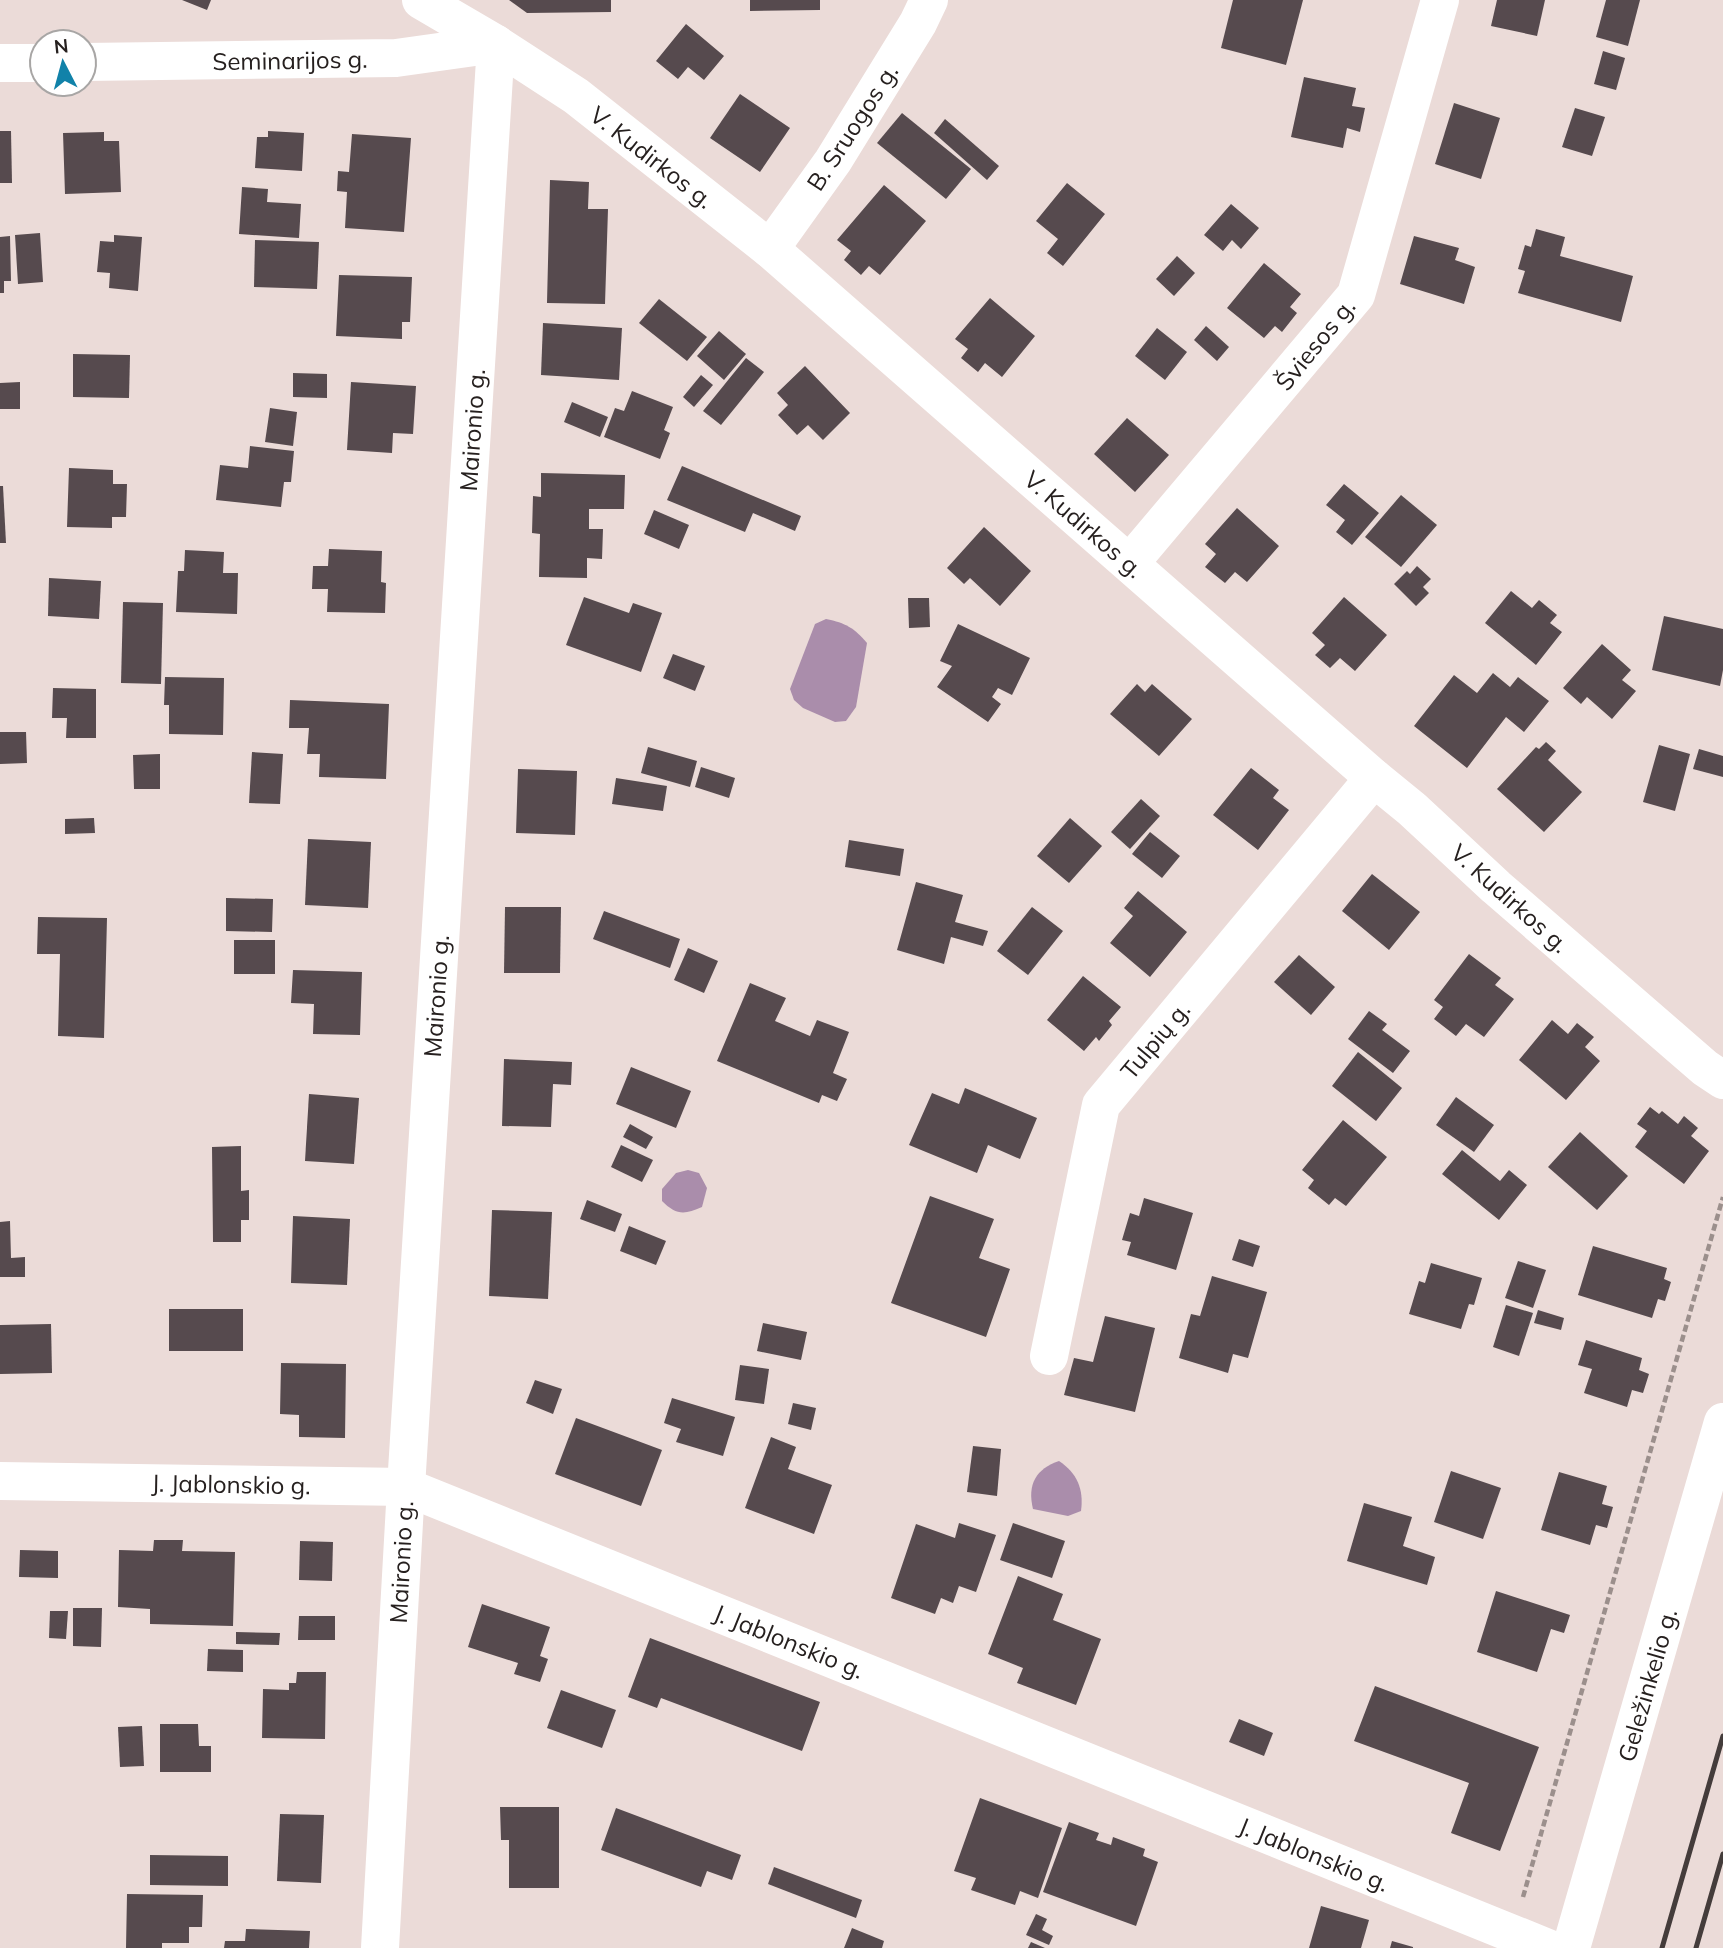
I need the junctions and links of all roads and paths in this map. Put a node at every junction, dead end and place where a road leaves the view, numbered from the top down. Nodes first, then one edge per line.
1 (421, 0) edge
2 (929, 0) edge
3 (1440, 0) edge
4 (496, 44) junction
5 (98, 62) edge
6 (28, 63) edge
7 (0, 64) edge
8 (770, 249) junction
9 (1130, 564) junction
10 (1374, 778) junction
11 (1723, 1080) edge
12 (1723, 1197) edge
13 (1049, 1356) dead end
14 (1723, 1422) edge
15 (0, 1481) edge
16 (406, 1487) junction
17 (1512, 1934) junction
18 (380, 1948) edge
19 (1548, 1948) edge
20 (1572, 1948) edge

1 - 4 street, V. Kudirkos g.
2 - 8 street, B. Sruogos g.
3 - 9 street, Šviesos g.
4 - 5 street, Seminarijos g.
4 - 8 street, V. Kudirkos g.
4 - 16 street, Maironio g.
6 - 7 street
8 - 9 street, V. Kudirkos g.
9 - 10 street, V. Kudirkos g.
10 - 11 street, V. Kudirkos g.
10 - 13 street, Tulpių g.
12 - 17 path
14 - 20 street, Geležinkelio g.
15 - 16 street, J. Jablonskio g.
16 - 17 street, J. Jablonskio g.
16 - 18 street, Maironio g.
17 - 19 street, J. Jablonskio g.

